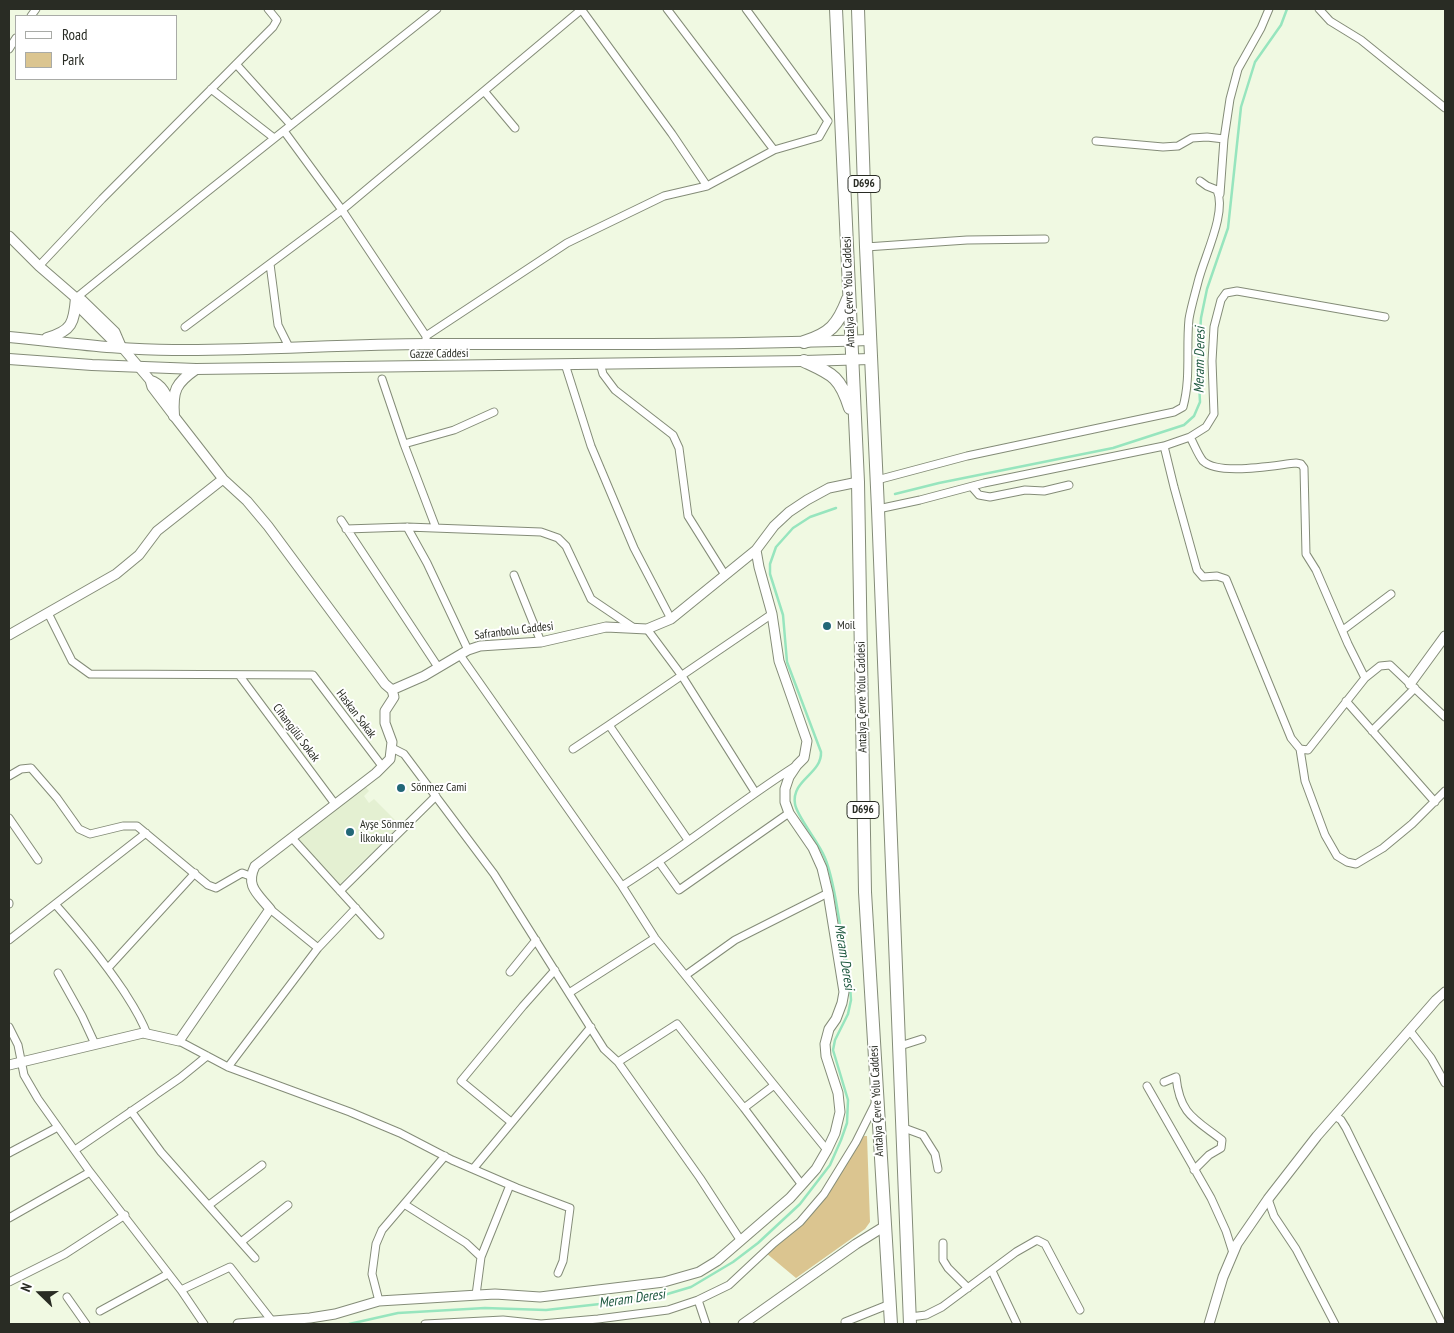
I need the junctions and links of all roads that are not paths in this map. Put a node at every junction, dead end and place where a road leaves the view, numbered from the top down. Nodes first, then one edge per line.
1 (268, 9) edge
2 (437, 9) edge
3 (582, 9) edge
4 (669, 9) edge
5 (746, 9) edge
6 (836, 9) edge
7 (858, 9) edge
8 (1269, 9) edge
9 (1319, 9) edge
10 (236, 64) junction
11 (211, 89) junction
12 (484, 92) junction
13 (1445, 108) edge
14 (834, 121) junction
15 (291, 125) junction
16 (515, 128) dead end
17 (284, 131) junction
18 (274, 138) junction
19 (1224, 139) junction
20 (1096, 141) dead end
21 (774, 150) junction
22 (1200, 181) dead end
23 (707, 186) junction
24 (1220, 196) junction
25 (342, 210) junction
26 (9, 236) edge
27 (1045, 239) dead end
28 (866, 246) junction
29 (270, 264) junction
30 (39, 266) junction
31 (850, 295) junction
32 (76, 298) junction
33 (1385, 317) dead end
34 (185, 327) dead end
35 (9, 337) edge
36 (39, 340) junction
37 (426, 340) junction
38 (869, 340) junction
39 (851, 341) junction
40 (804, 342) junction
41 (122, 347) junction
42 (290, 347) junction
43 (9, 359) edge
44 (870, 359) junction
45 (852, 360) junction
46 (804, 361) junction
47 (600, 363) junction
48 (565, 364) junction
49 (139, 367) junction
50 (196, 369) junction
51 (382, 379) dead end
52 (494, 412) dead end
53 (174, 416) junction
54 (855, 423) junction
55 (1190, 437) junction
56 (404, 444) junction
57 (1164, 446) junction
58 (223, 479) junction
59 (877, 480) junction
60 (858, 482) junction
61 (1069, 485) dead end
62 (972, 487) junction
63 (878, 509) junction
64 (340, 520) dead end
65 (407, 527) junction
66 (346, 528) junction
67 (436, 528) junction
68 (756, 550) junction
69 (514, 575) dead end
70 (726, 575) junction
71 (1391, 594) dead end
72 (48, 613) junction
73 (772, 614) junction
74 (671, 620) junction
75 (634, 628) junction
76 (647, 629) junction
77 (1343, 630) junction
78 (9, 635) edge
79 (1445, 636) edge
80 (541, 642) junction
81 (468, 650) junction
82 (460, 654) junction
83 (438, 667) junction
84 (239, 675) junction
85 (682, 676) junction
86 (1365, 678) junction
87 (1413, 686) junction
88 (392, 690) junction
89 (1346, 701) junction
90 (1445, 716) edge
91 (610, 725) junction
92 (1372, 731) junction
93 (392, 748) junction
94 (573, 749) dead end
95 (1300, 749) junction
96 (797, 765) junction
97 (382, 766) junction
98 (9, 776) edge
99 (1445, 791) edge
100 (755, 792) junction
101 (436, 796) junction
102 (1435, 802) junction
103 (335, 804) junction
104 (789, 813) junction
105 (9, 818) edge
106 (146, 833) junction
107 (292, 838) junction
108 (688, 840) junction
109 (38, 860) dead end
110 (659, 862) junction
111 (194, 873) junction
112 (250, 876) junction
113 (622, 886) junction
114 (340, 891) junction
115 (828, 893) junction
116 (55, 904) junction
117 (356, 908) junction
118 (270, 909) junction
119 (380, 935) dead end
120 (656, 938) junction
121 (9, 940) edge
122 (536, 940) junction
123 (318, 948) junction
124 (108, 968) junction
125 (555, 970) junction
126 (510, 972) dead end
127 (58, 973) dead end
128 (686, 975) junction
129 (1445, 992) edge
130 (569, 993) junction
131 (9, 1027) edge
132 (591, 1027) junction
133 (1410, 1031) junction
134 (147, 1034) junction
135 (922, 1039) dead end
136 (179, 1041) junction
137 (95, 1044) junction
138 (900, 1046) junction
139 (207, 1056) junction
140 (21, 1062) junction
141 (618, 1062) junction
142 (9, 1065) edge
143 (228, 1067) junction
144 (1164, 1082) dead end
145 (1445, 1083) edge
146 (774, 1086) junction
147 (1146, 1086) dead end
148 (877, 1098) junction
149 (744, 1108) junction
150 (131, 1111) junction
151 (1334, 1116) junction
152 (511, 1122) junction
153 (58, 1127) junction
154 (904, 1128) junction
155 (75, 1150) junction
156 (827, 1150) junction
157 (9, 1153) edge
158 (445, 1156) junction
159 (262, 1165) dead end
160 (473, 1169) junction
161 (938, 1169) dead end
162 (1194, 1170) junction
163 (90, 1172) junction
164 (510, 1185) junction
165 (802, 1185) junction
166 (1268, 1199) junction
167 (288, 1204) dead end
168 (404, 1204) junction
169 (209, 1205) junction
170 (125, 1215) junction
171 (9, 1218) edge
172 (885, 1226) junction
173 (741, 1241) junction
174 (241, 1242) junction
175 (943, 1243) dead end
176 (1233, 1252) junction
177 (481, 1257) junction
178 (256, 1258) dead end
179 (992, 1271) junction
180 (168, 1274) junction
181 (558, 1274) dead end
182 (9, 1282) edge
183 (968, 1288) junction
184 (181, 1290) junction
185 (476, 1295) junction
186 (67, 1297) dead end
187 (379, 1300) junction
188 (698, 1300) junction
189 (890, 1304) junction
190 (1080, 1310) dead end
191 (100, 1311) dead end
192 (272, 1321) junction
193 (910, 1321) edge
194 (845, 1322) dead end
195 (465, 1323) edge
196 (749, 1323) edge
197 (86, 1324) edge
198 (204, 1324) edge
199 (238, 1324) edge
200 (425, 1324) edge
201 (706, 1324) edge
202 (891, 1324) edge
203 (1016, 1324) edge
204 (1209, 1324) edge
205 (1335, 1324) edge
206 (1442, 1324) edge

1 - 10 street
2 - 15 street
3 - 12 street
3 - 23 street
4 - 21 street
5 - 14 street
6 - 14 highway, Antalya Çevre Yolu Caddesi / D696
7 - 28 highway, Antalya Çevre Yolu Caddesi / D696
8 - 19 street
9 - 13 street
10 - 11 street
10 - 15 street
11 - 18 street
11 - 30 street
12 - 16 street
12 - 25 street
14 - 21 street
14 - 31 highway, Antalya Çevre Yolu Caddesi / D696
15 - 17 street
17 - 18 street
17 - 25 street
18 - 32 street
19 - 20 street
19 - 24 street
21 - 23 street
22 - 24 street
23 - 37 street
24 - 59 street
25 - 29 street
25 - 37 street
26 - 30 street
27 - 28 street
28 - 38 highway, Antalya Çevre Yolu Caddesi / D696
29 - 34 street
29 - 42 street
30 - 32 street
31 - 39 highway, Antalya Çevre Yolu Caddesi / D696
31 - 40 highway
32 - 36 main road
32 - 41 street
33 - 55 street
35 - 36 main road, Gazze Caddesi
36 - 41 main road, Gazze Caddesi
37 - 40 main road, Gazze Caddesi
37 - 42 main road, Gazze Caddesi
38 - 39 main road, Gazze Caddesi
38 - 44 highway, Antalya Çevre Yolu Caddesi / D696
39 - 40 main road, Gazze Caddesi
39 - 45 highway, Antalya Çevre Yolu Caddesi / D696
41 - 42 main road, Gazze Caddesi
41 - 49 street
43 - 49 main road, Gazze Caddesi
44 - 45 main road, Gazze Caddesi
44 - 59 highway, Antalya Çevre Yolu Caddesi / D696
45 - 46 main road, Gazze Caddesi
45 - 54 highway, Antalya Çevre Yolu Caddesi / D696
46 - 47 main road, Gazze Caddesi
46 - 54 highway
47 - 48 main road, Gazze Caddesi
47 - 70 street
48 - 50 main road, Gazze Caddesi
48 - 74 street
49 - 50 main road, Gazze Caddesi
49 - 53 street
50 - 53 main road
51 - 56 street
52 - 56 street
53 - 58 street
54 - 60 highway, Antalya Çevre Yolu Caddesi / D696
55 - 57 street
55 - 77 street
56 - 67 street
57 - 62 street
57 - 95 street
58 - 72 street
58 - 88 street
59 - 63 highway, Antalya Çevre Yolu Caddesi / D696
60 - 68 street, Safranbolu Caddesi
60 - 148 highway, Antalya Çevre Yolu Caddesi / D696
61 - 62 street
62 - 63 street
63 - 138 highway, Antalya Çevre Yolu Caddesi / D696
64 - 66 street
65 - 66 street
65 - 67 street
65 - 81 street
66 - 83 street
67 - 75 street
68 - 70 street, Safranbolu Caddesi
68 - 73 street
69 - 80 street
70 - 74 street, Safranbolu Caddesi
71 - 77 street
72 - 78 street
72 - 84 street
73 - 85 street
73 - 96 street
74 - 76 street, Safranbolu Caddesi
75 - 76 street, Safranbolu Caddesi
75 - 80 street, Safranbolu Caddesi
76 - 85 street
77 - 86 street
79 - 87 street
80 - 81 street, Safranbolu Caddesi
81 - 82 street, Safranbolu Caddesi
82 - 83 street, Safranbolu Caddesi
82 - 113 street
83 - 88 street, Safranbolu Caddesi
84 - 97 street, Haskan Sokak
84 - 103 street, Cihangülü Sokak
85 - 91 street
85 - 100 street
86 - 87 street
86 - 89 street
87 - 90 street
87 - 92 street
88 - 93 street
89 - 92 street
89 - 95 street
91 - 94 street
91 - 108 street
92 - 102 street
93 - 97 street
93 - 101 street
95 - 102 street
96 - 100 street
96 - 104 street
97 - 103 street
98 - 106 street
99 - 102 street
100 - 108 street
101 - 114 street
101 - 122 street
103 - 107 street
104 - 110 street
104 - 115 street
105 - 109 street
106 - 111 street
106 - 116 street
107 - 112 street
107 - 114 street
108 - 110 street
110 - 113 street
111 - 112 street
111 - 124 street
112 - 118 street
113 - 120 street
114 - 117 street
115 - 128 street
115 - 156 street
116 - 121 street
116 - 124 street
117 - 119 street
117 - 123 street
118 - 123 street
118 - 136 street
120 - 128 street
120 - 130 street
122 - 125 street
122 - 126 street
123 - 143 street
124 - 134 street
125 - 130 street
125 - 152 street
127 - 137 street
128 - 146 street
129 - 133 street
130 - 132 street
131 - 140 street
132 - 141 street
132 - 152 street
133 - 145 street
133 - 151 street
134 - 136 street
134 - 137 street
135 - 138 street
136 - 139 street
137 - 140 street
138 - 154 highway, Antalya Çevre Yolu Caddesi / D696
139 - 143 street
139 - 150 street
140 - 142 street
140 - 153 street
141 - 149 street
141 - 173 street
143 - 158 street
144 - 162 street
146 - 149 street
146 - 156 street
147 - 162 street
148 - 172 highway, Antalya Çevre Yolu Caddesi / D696
148 - 188 street
149 - 165 street
150 - 155 street
150 - 169 street
151 - 166 street
151 - 206 street
152 - 160 street
153 - 155 street
153 - 157 street
154 - 161 street
154 - 193 highway, Antalya Çevre Yolu Caddesi / D696
155 - 163 street
156 - 165 street
158 - 160 street
158 - 168 street
159 - 169 street
160 - 164 street
162 - 176 street
163 - 170 street
163 - 171 street
164 - 177 street
164 - 181 street
165 - 173 street
166 - 176 street
166 - 205 street
167 - 174 street
168 - 177 street
168 - 187 street
169 - 174 street
170 - 180 street
170 - 182 street
172 - 189 highway, Antalya Çevre Yolu Caddesi / D696
172 - 196 street
173 - 185 street
174 - 178 street
175 - 183 street
176 - 204 street
177 - 185 street
179 - 183 street
179 - 190 street
179 - 203 street
180 - 184 street
180 - 191 street
183 - 193 street
184 - 192 street
184 - 198 street
185 - 187 street
186 - 197 street
187 - 192 street
188 - 195 street
188 - 201 street
189 - 194 street
189 - 202 highway, Antalya Çevre Yolu Caddesi / D696
192 - 199 street
195 - 200 street

